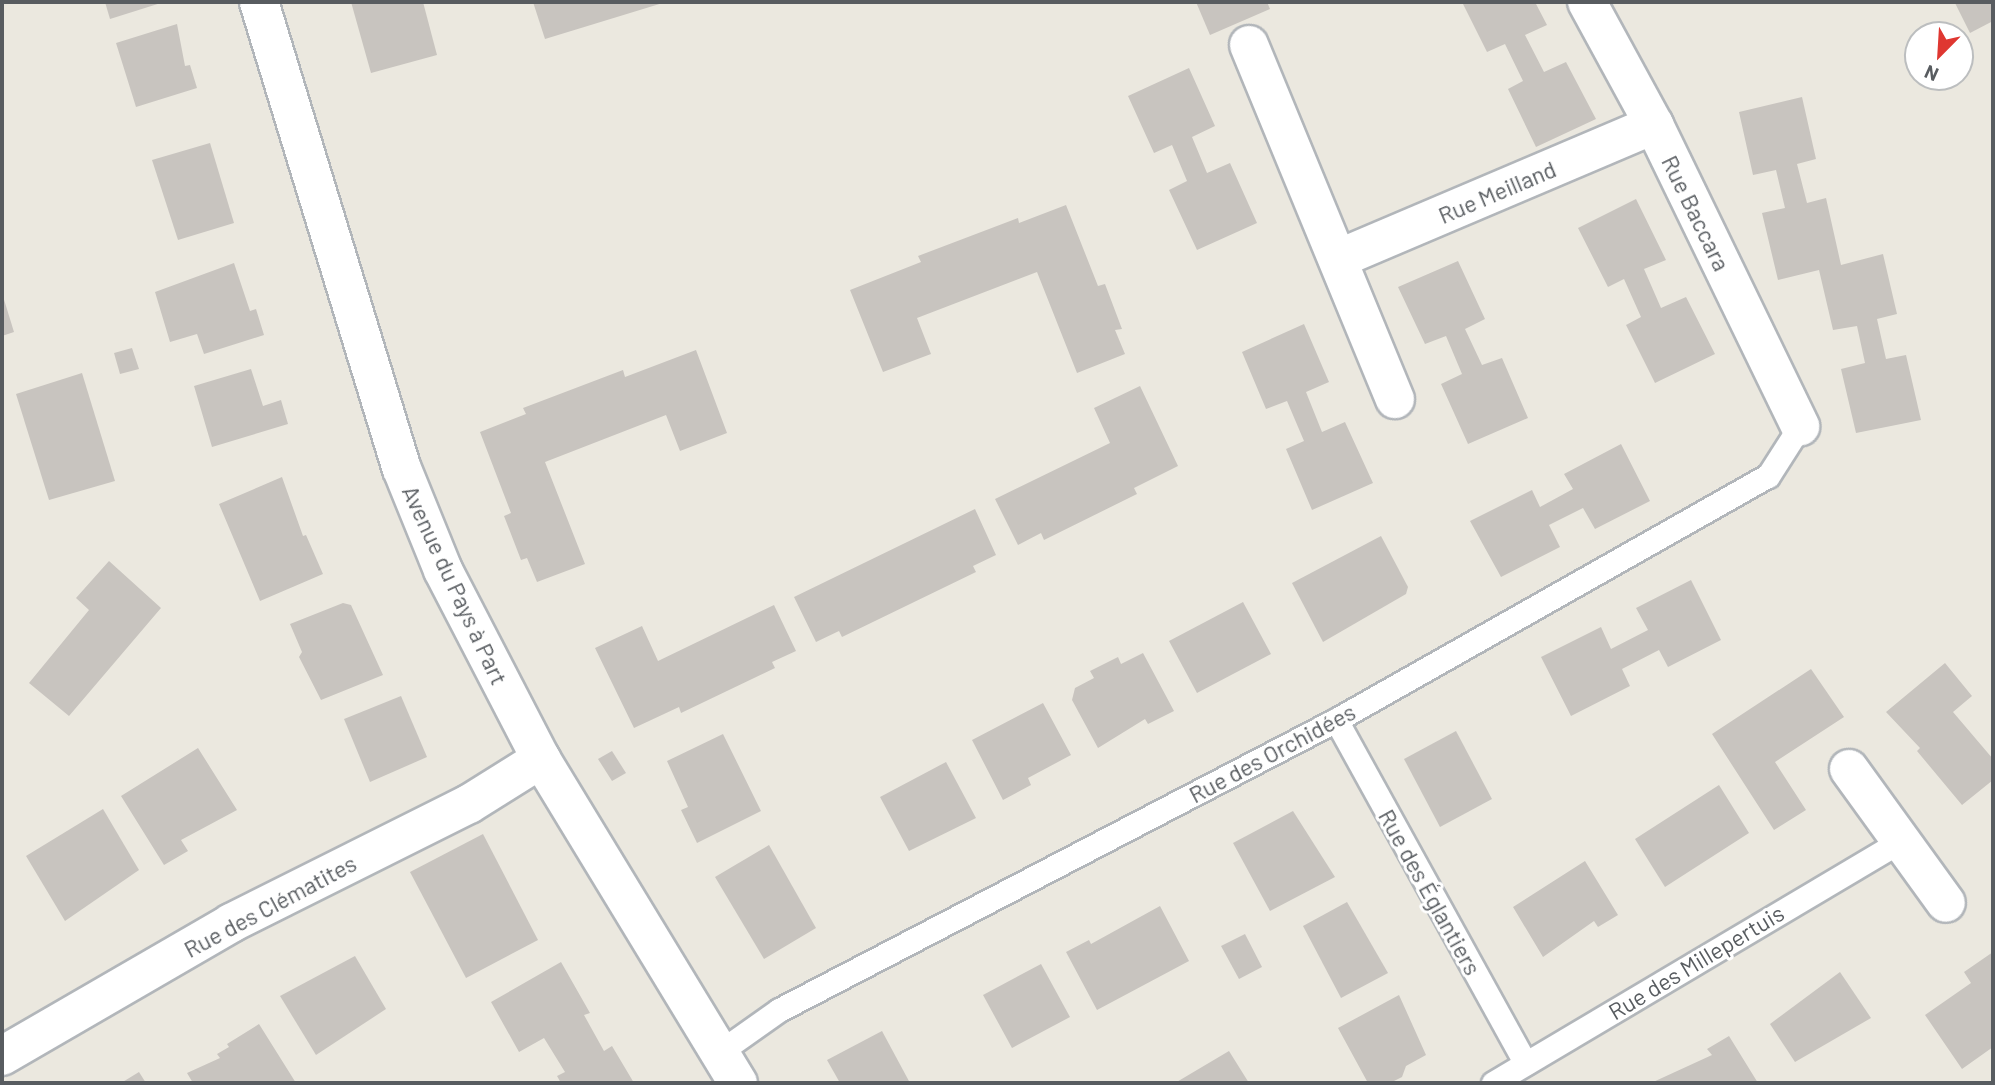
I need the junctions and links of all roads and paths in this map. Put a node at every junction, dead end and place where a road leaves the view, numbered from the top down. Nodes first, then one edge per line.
1 (259, 2) edge
2 (1587, 2) edge
3 (1249, 45) dead end
4 (1654, 125) junction
5 (1340, 258) junction
6 (1395, 398) dead end
7 (1800, 426) joint
8 (1335, 720) junction
9 (541, 760) junction
10 (1849, 769) dead end
11 (1900, 841) junction
12 (1946, 903) dead end
13 (2, 1056) edge
14 (1525, 1063) junction
15 (729, 1067) edge
16 (1493, 1083) edge

1 - 9 street, Avenue du Pays à Part
2 - 4 street, Rue Baccara
3 - 5 street
4 - 5 street, Rue Meilland
4 - 7 street, Rue Baccara
5 - 6 street
7 - 8 lane, Rue des Orchidées
8 - 14 lane, Rue des Églantiers
8 - 15 lane, Rue des Orchidées
9 - 13 street, Rue des Clématites
9 - 15 street, Avenue du Pays à Part
10 - 11 street
11 - 12 street
11 - 14 lane, Rue des Millepertuis
14 - 16 lane, Rue des Millepertuis

